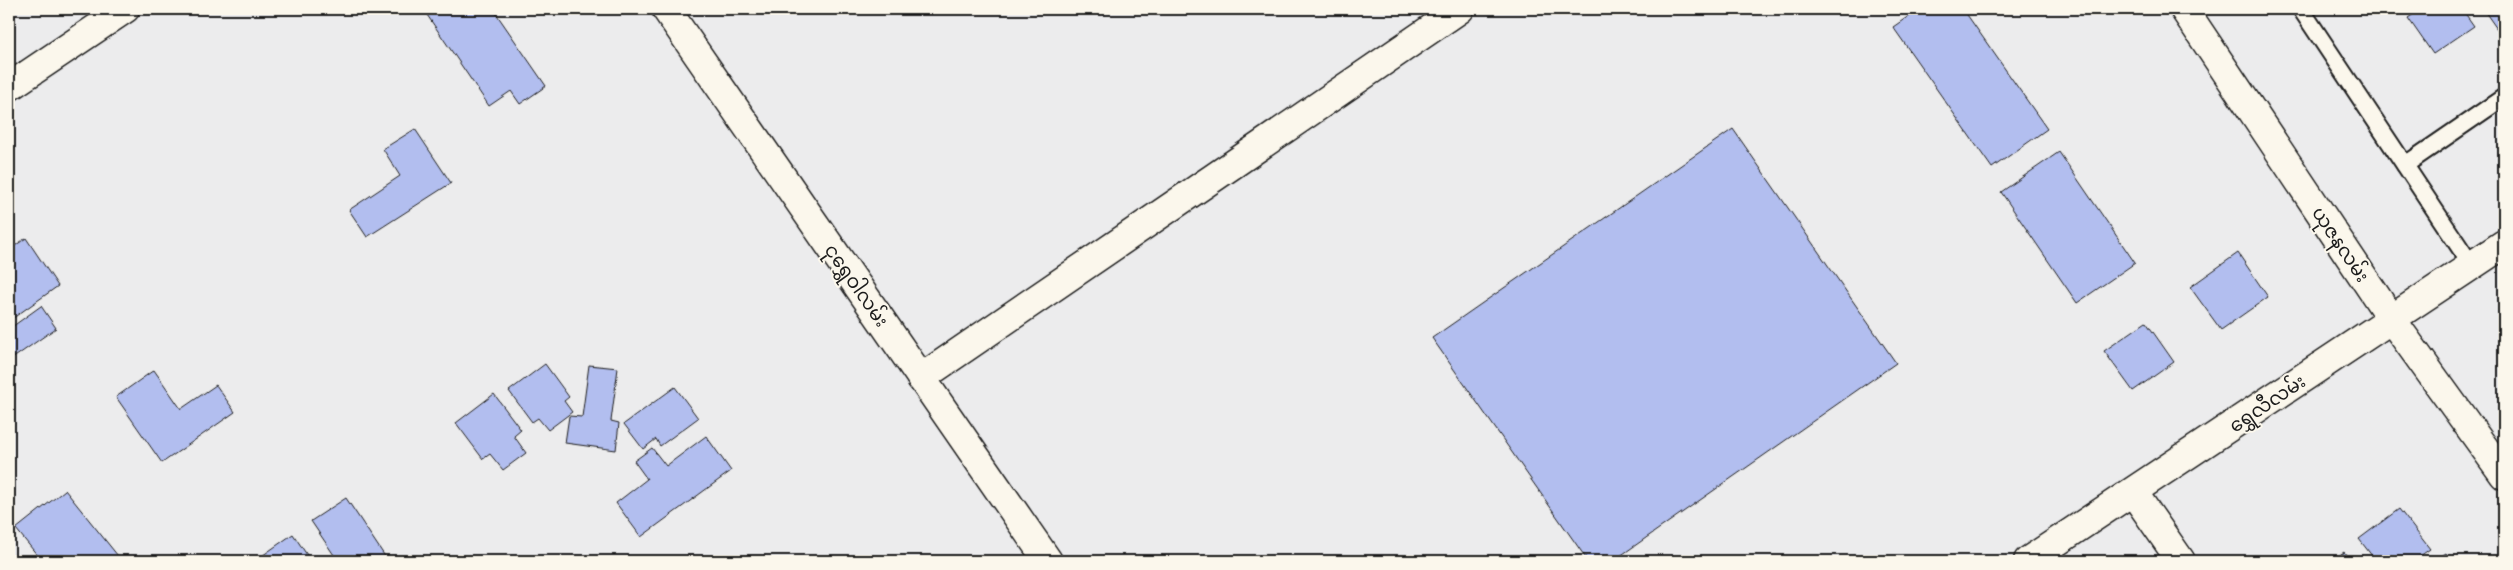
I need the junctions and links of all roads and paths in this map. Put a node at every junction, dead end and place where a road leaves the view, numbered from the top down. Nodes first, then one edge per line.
1 (125, 9) edge
2 (666, 9) edge
3 (1460, 9) edge
4 (2184, 9) edge
5 (2301, 9) edge
6 (9, 88) edge
7 (2504, 97) edge
8 (2405, 165) junction
9 (2504, 244) edge
10 (2472, 266) junction
11 (2392, 320) junction
12 (921, 378) junction
13 (2504, 475) edge
14 (2133, 492) junction
15 (1048, 561) edge
16 (2028, 561) edge
17 (2181, 561) edge

1 - 6 street
2 - 12 street, ငုရွှေဝါလမ်း
3 - 12 street
4 - 11 street, ယုဇနလမ်း
5 - 8 lane
7 - 8 lane
8 - 10 lane
9 - 10 street, ရွှေလီလမ်း
10 - 11 street, ရွှေလီလမ်း
11 - 13 street, ယုဇနလမ်း
11 - 14 street, ရွှေလီလမ်း
12 - 15 street, ငုရွှေဝါလမ်း
14 - 16 street, ရွှေလီလမ်း
14 - 17 street

